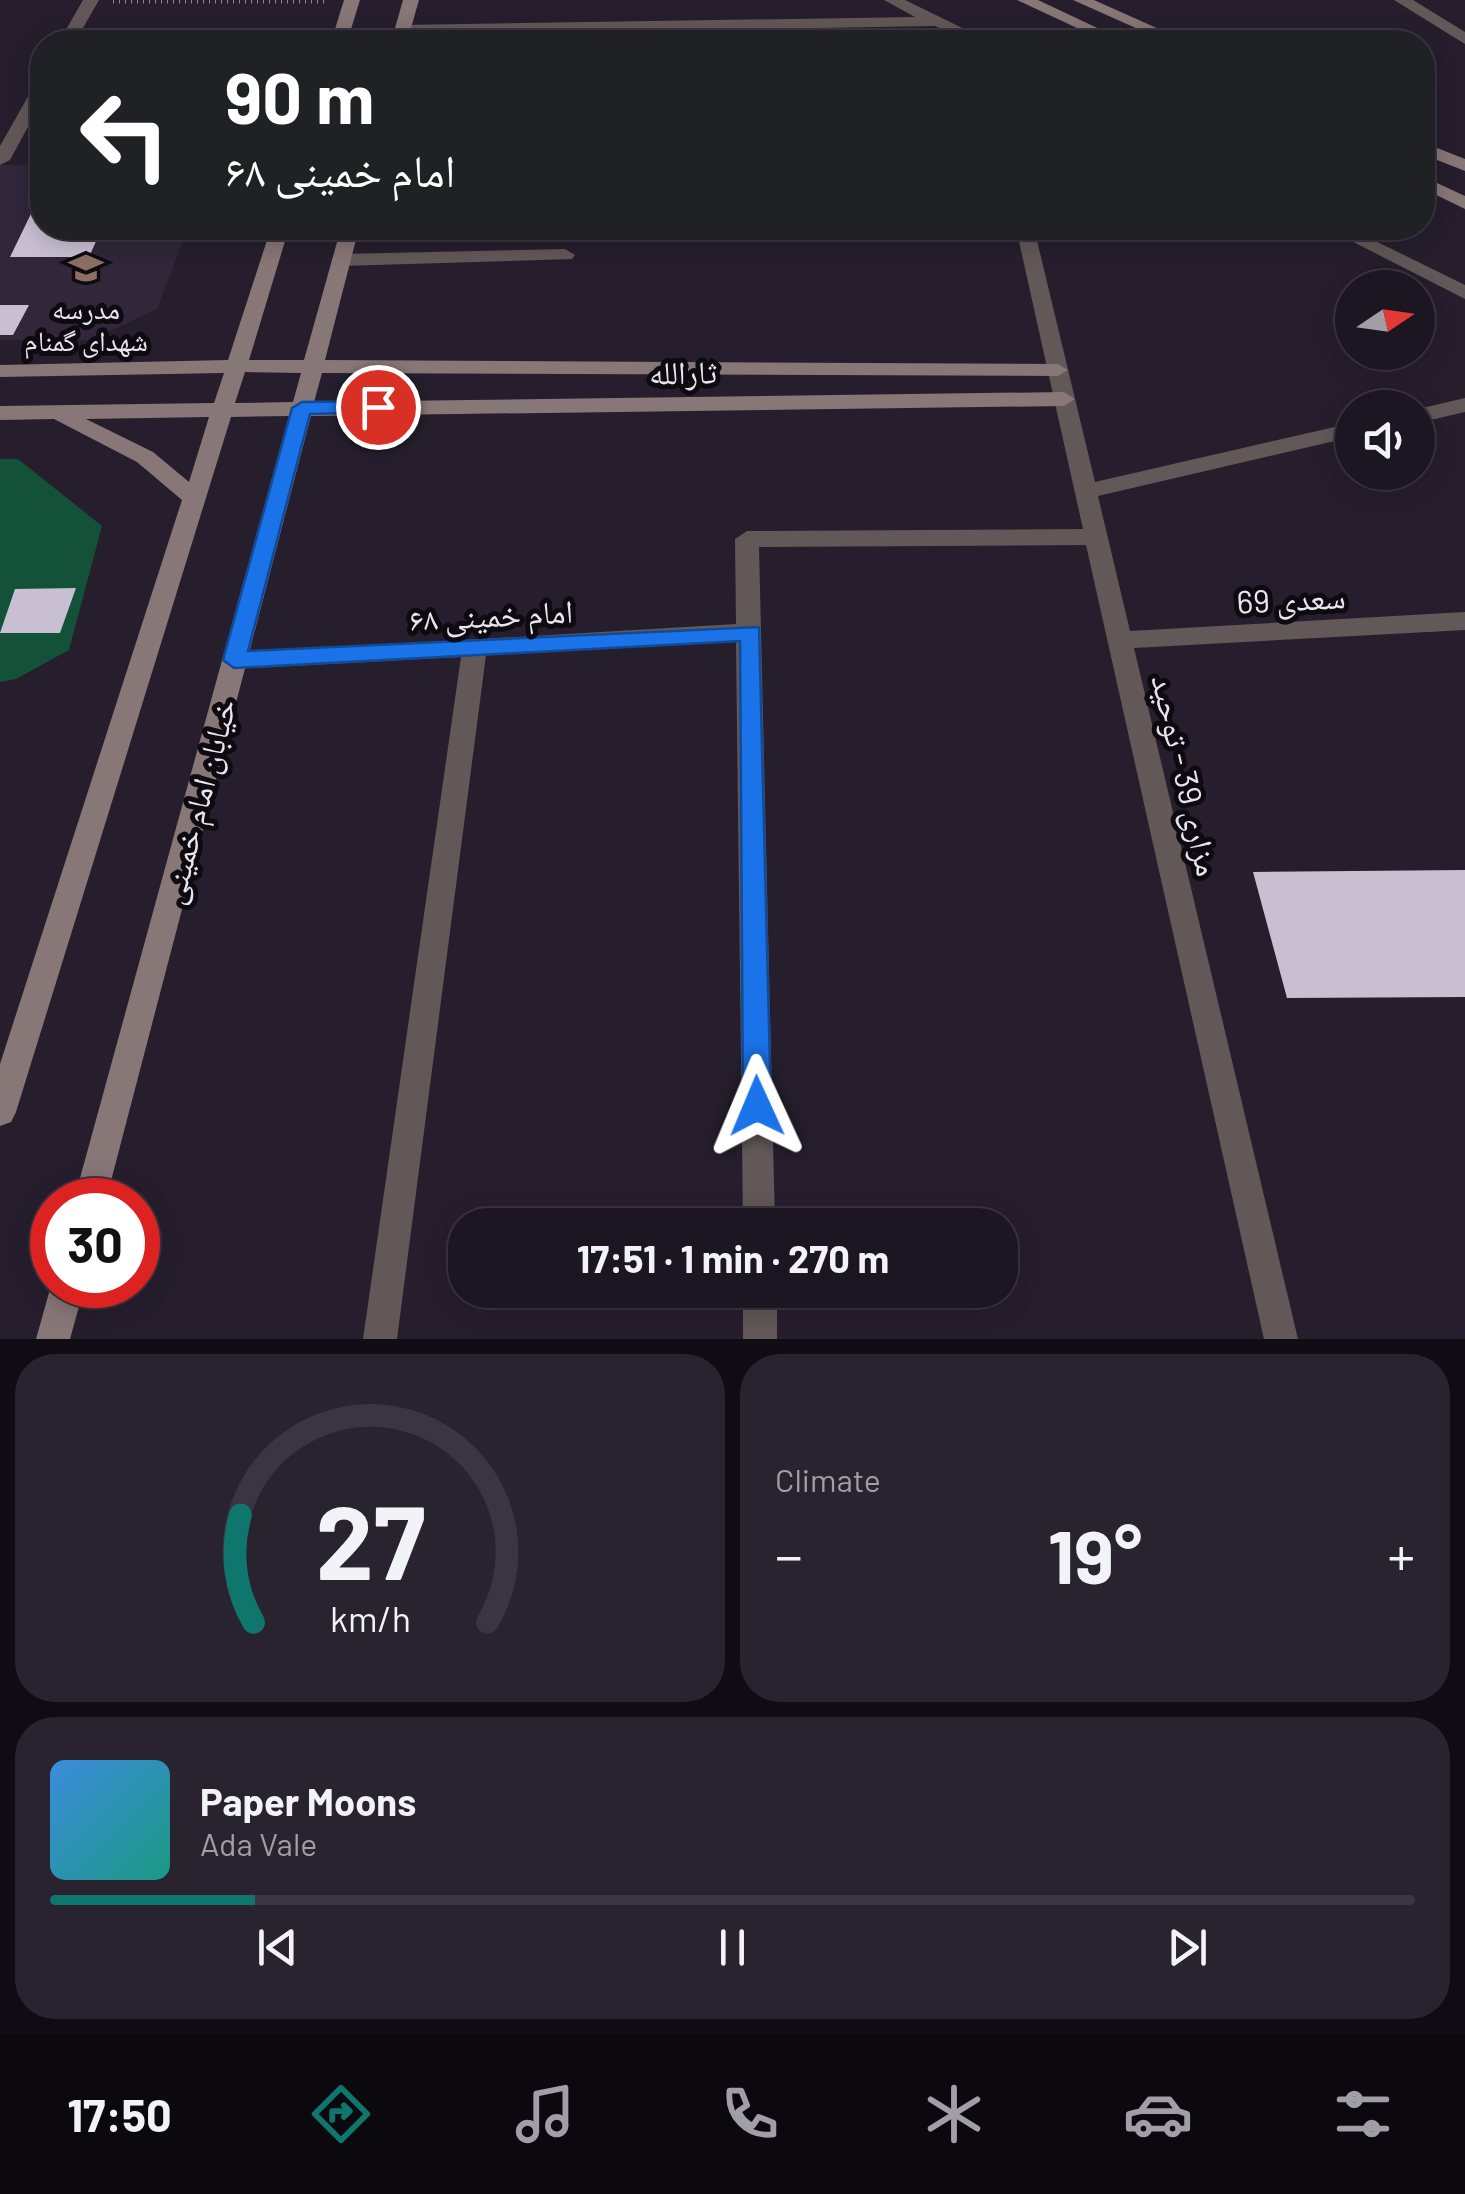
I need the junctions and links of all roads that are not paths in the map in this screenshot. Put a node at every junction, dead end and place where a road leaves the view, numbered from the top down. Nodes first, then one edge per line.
1 (352, 0) edge
2 (410, 0) edge
3 (892, 0) edge
4 (1026, 0) edge
5 (1081, 0) edge
6 (1402, 0) edge
7 (91, 1) edge
8 (937, 21) junction
9 (74, 30) edge
10 (343, 30) edge
11 (402, 30) edge
12 (615, 30) edge
13 (957, 30) edge
14 (1092, 30) edge
15 (1152, 30) edge
16 (1465, 39) edge
17 (30, 104) edge
18 (6, 141) edge
19 (1435, 153) edge
20 (1, 160) edge
21 (1465, 166) edge
22 (1435, 188) edge
23 (1465, 203) edge
24 (276, 240) edge
25 (347, 240) edge
26 (1028, 240) edge
27 (1359, 240) edge
28 (565, 255) dead end
29 (341, 260) junction
30 (1465, 293) edge
31 (236, 366) junction
32 (312, 368) junction
33 (1058, 370) junction
34 (0, 371) edge
35 (1064, 399) junction
36 (1465, 405) edge
37 (223, 407) junction
38 (302, 408) junction
39 (53, 411) junction
40 (1435, 412) edge
41 (0, 413) edge
42 (1335, 434) edge
43 (1086, 492) junction
44 (194, 498) junction
45 (1096, 537) junction
46 (1465, 620) edge
47 (751, 632) junction
48 (1120, 640) junction
49 (475, 648) junction
50 (234, 660) junction
51 (0, 1112) edge
52 (96, 1178) edge
53 (759, 1208) edge
54 (62, 1308) edge
55 (760, 1308) edge
56 (53, 1339) edge
57 (380, 1339) edge
58 (760, 1339) edge
59 (1281, 1339) edge

1 - 10 main road
2 - 11 main road
3 - 8 street
4 - 14 main road
5 - 15 main road
6 - 16 street
7 - 9 street
8 - 12 street
8 - 13 street
17 - 18 street
18 - 20 street
19 - 21 main road
22 - 23 main road
24 - 31 main road
25 - 29 main road, خیابان امام خمینی
26 - 33 street, مزاری 39 - توحید
27 - 30 street
28 - 29 street
29 - 32 main road, خیابان امام خمینی
31 - 32 main road, ثارالله
31 - 34 main road
31 - 37 main road
32 - 33 main road, ثارالله
32 - 38 main road, خیابان امام خمینی
33 - 35 street, مزاری 39 - توحید
35 - 38 main road, ثارالله
35 - 43 street, مزاری 39 - توحید
36 - 40 street
37 - 38 main road, ثارالله
37 - 39 main road
37 - 44 main road
38 - 50 main road, خیابان امام خمینی
39 - 41 main road
39 - 44 main road
42 - 43 street
43 - 45 street, مزاری 39 - توحید
44 - 51 main road
45 - 47 street
45 - 48 street, مزاری 39 - توحید
46 - 48 street, سعدی 69
47 - 49 street, امام خمینی ۶۸
47 - 53 street
48 - 59 street, مزاری 39 - توحید
49 - 50 street, امام خمینی ۶۸
49 - 57 street
50 - 52 main road, خیابان امام خمینی
54 - 56 main road
55 - 58 street

